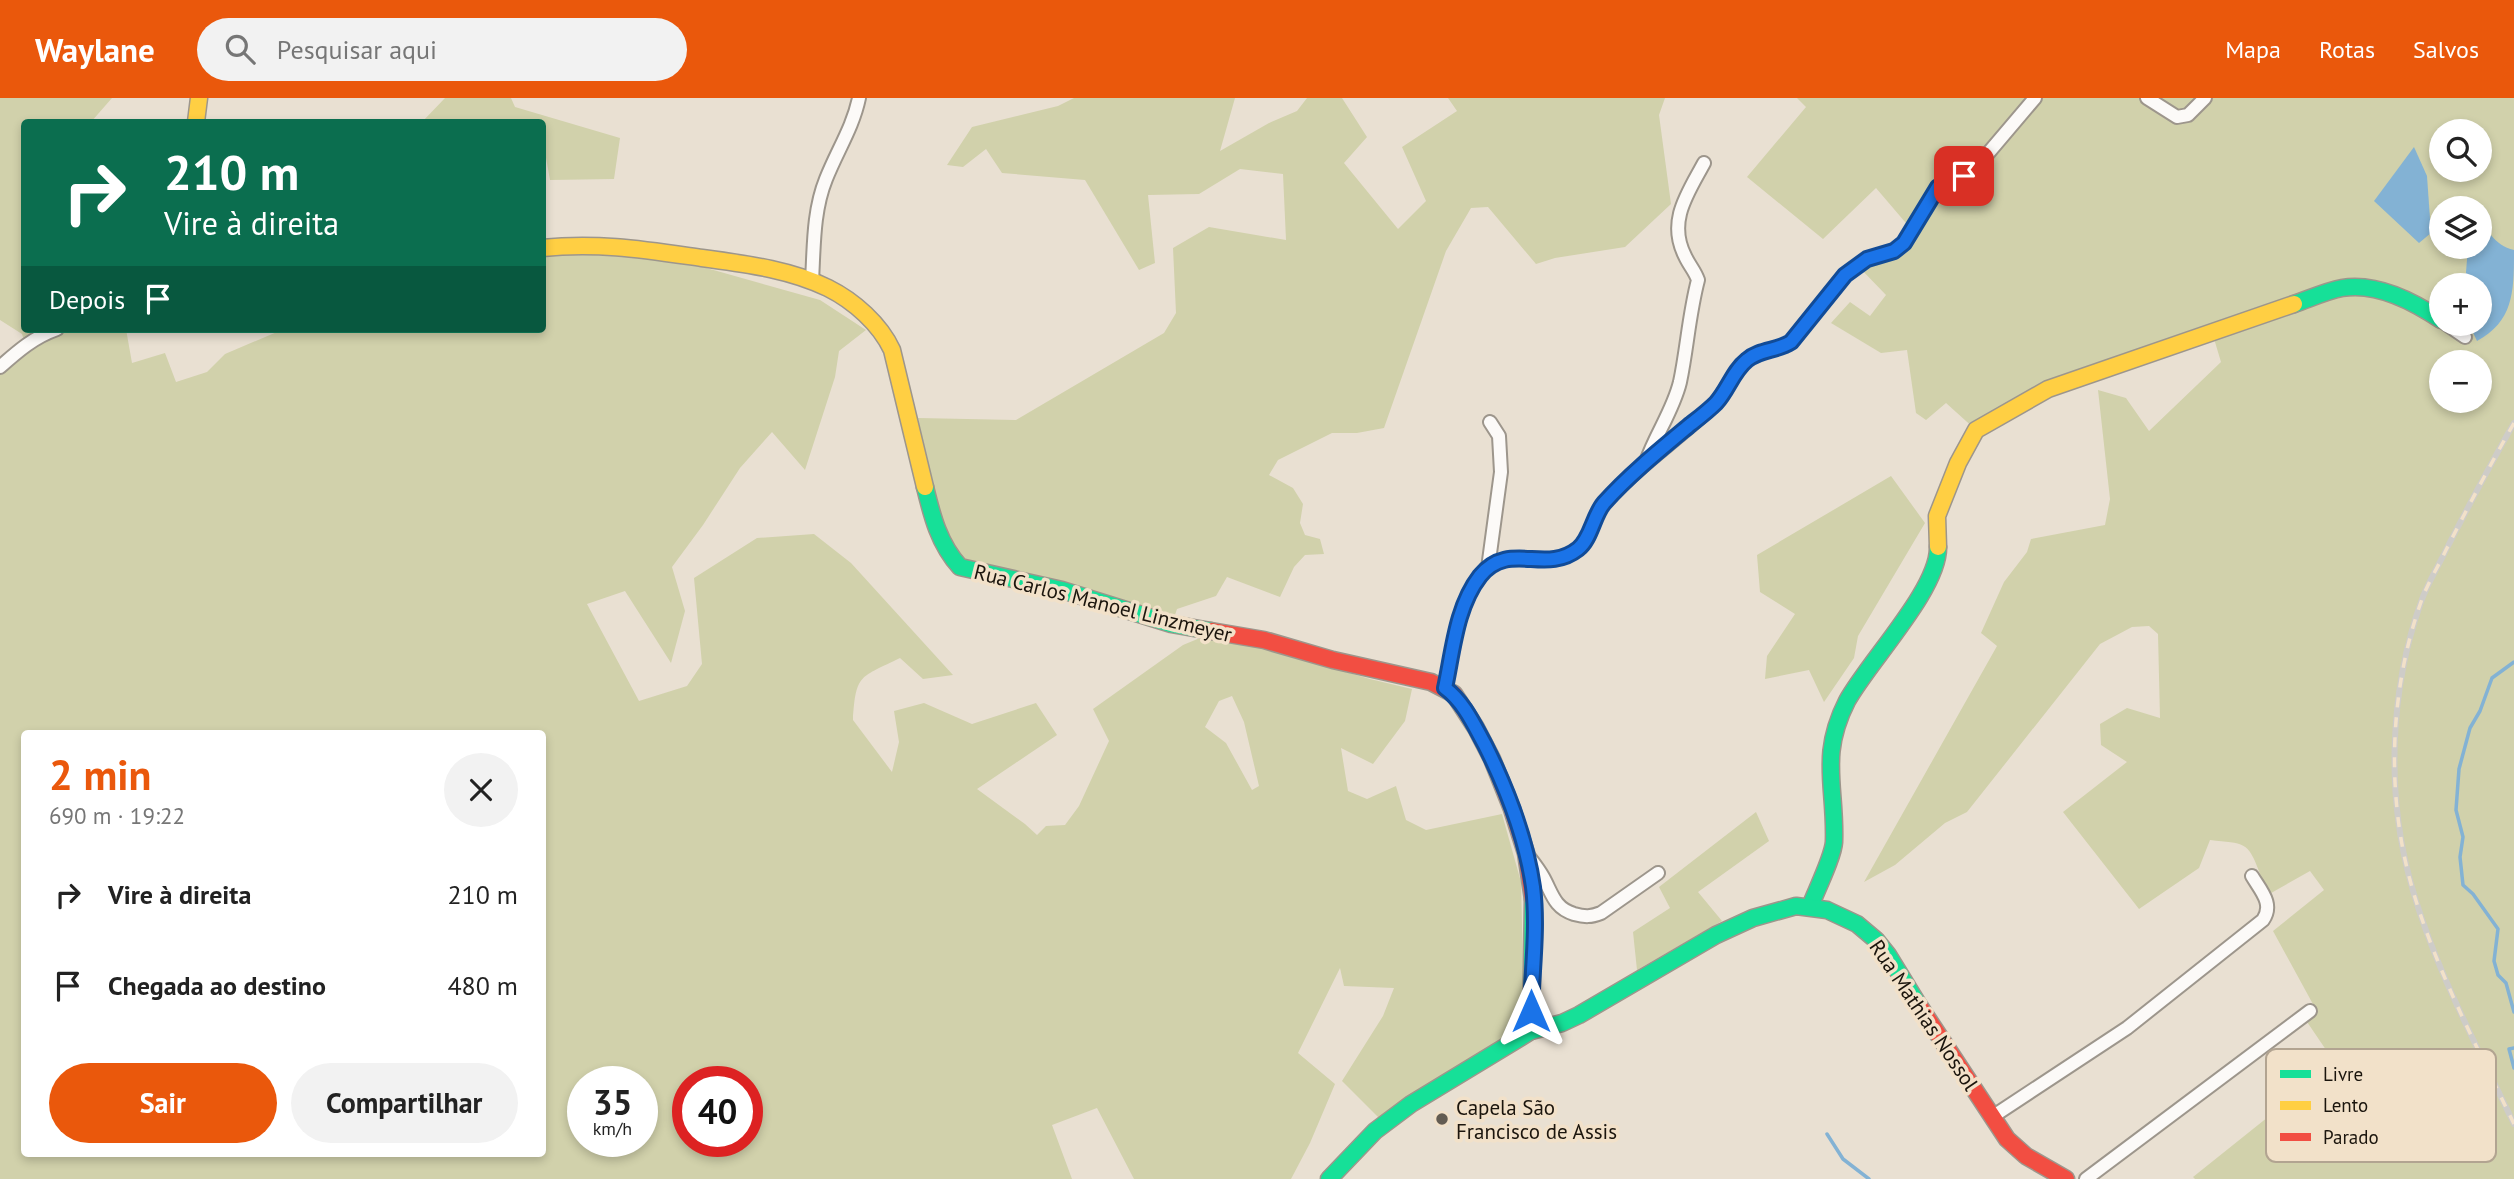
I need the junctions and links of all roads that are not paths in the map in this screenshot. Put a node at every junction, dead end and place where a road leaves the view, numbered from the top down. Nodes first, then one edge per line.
1 (199, 98) edge
2 (859, 98) edge
3 (2035, 98) edge
4 (2147, 98) edge
5 (2205, 98) edge
6 (196, 119) edge
7 (1704, 163) dead end
8 (546, 248) edge
9 (812, 281) junction
10 (2429, 311) edge
11 (49, 333) edge
12 (0, 367) edge
13 (1490, 422) dead end
14 (1645, 463) junction
15 (1488, 568) junction
16 (1445, 688) junction
17 (1526, 853) junction
18 (1658, 873) dead end
19 (2252, 876) dead end
20 (1810, 907) junction
21 (2310, 1011) dead end
22 (1531, 1031) junction
23 (1992, 1117) junction
24 (1329, 1179) edge
25 (2066, 1179) edge
26 (2086, 1179) edge

1 - 6 street
2 - 9 street
3 - 14 street
4 - 5 street
7 - 14 street
8 - 9 street, Rua Carlos Manoel Linzmeyer
9 - 16 street, Rua Carlos Manoel Linzmeyer
10 - 20 street
11 - 12 street
13 - 15 street
14 - 15 street
15 - 16 street
16 - 17 street
17 - 18 street
17 - 22 street
19 - 23 street
20 - 22 street, Rua Mathias Nossol
20 - 23 street, Rua Mathias Nossol
21 - 26 street
22 - 24 street, Rua Mathias Nossol
23 - 25 street, Rua Mathias Nossol

